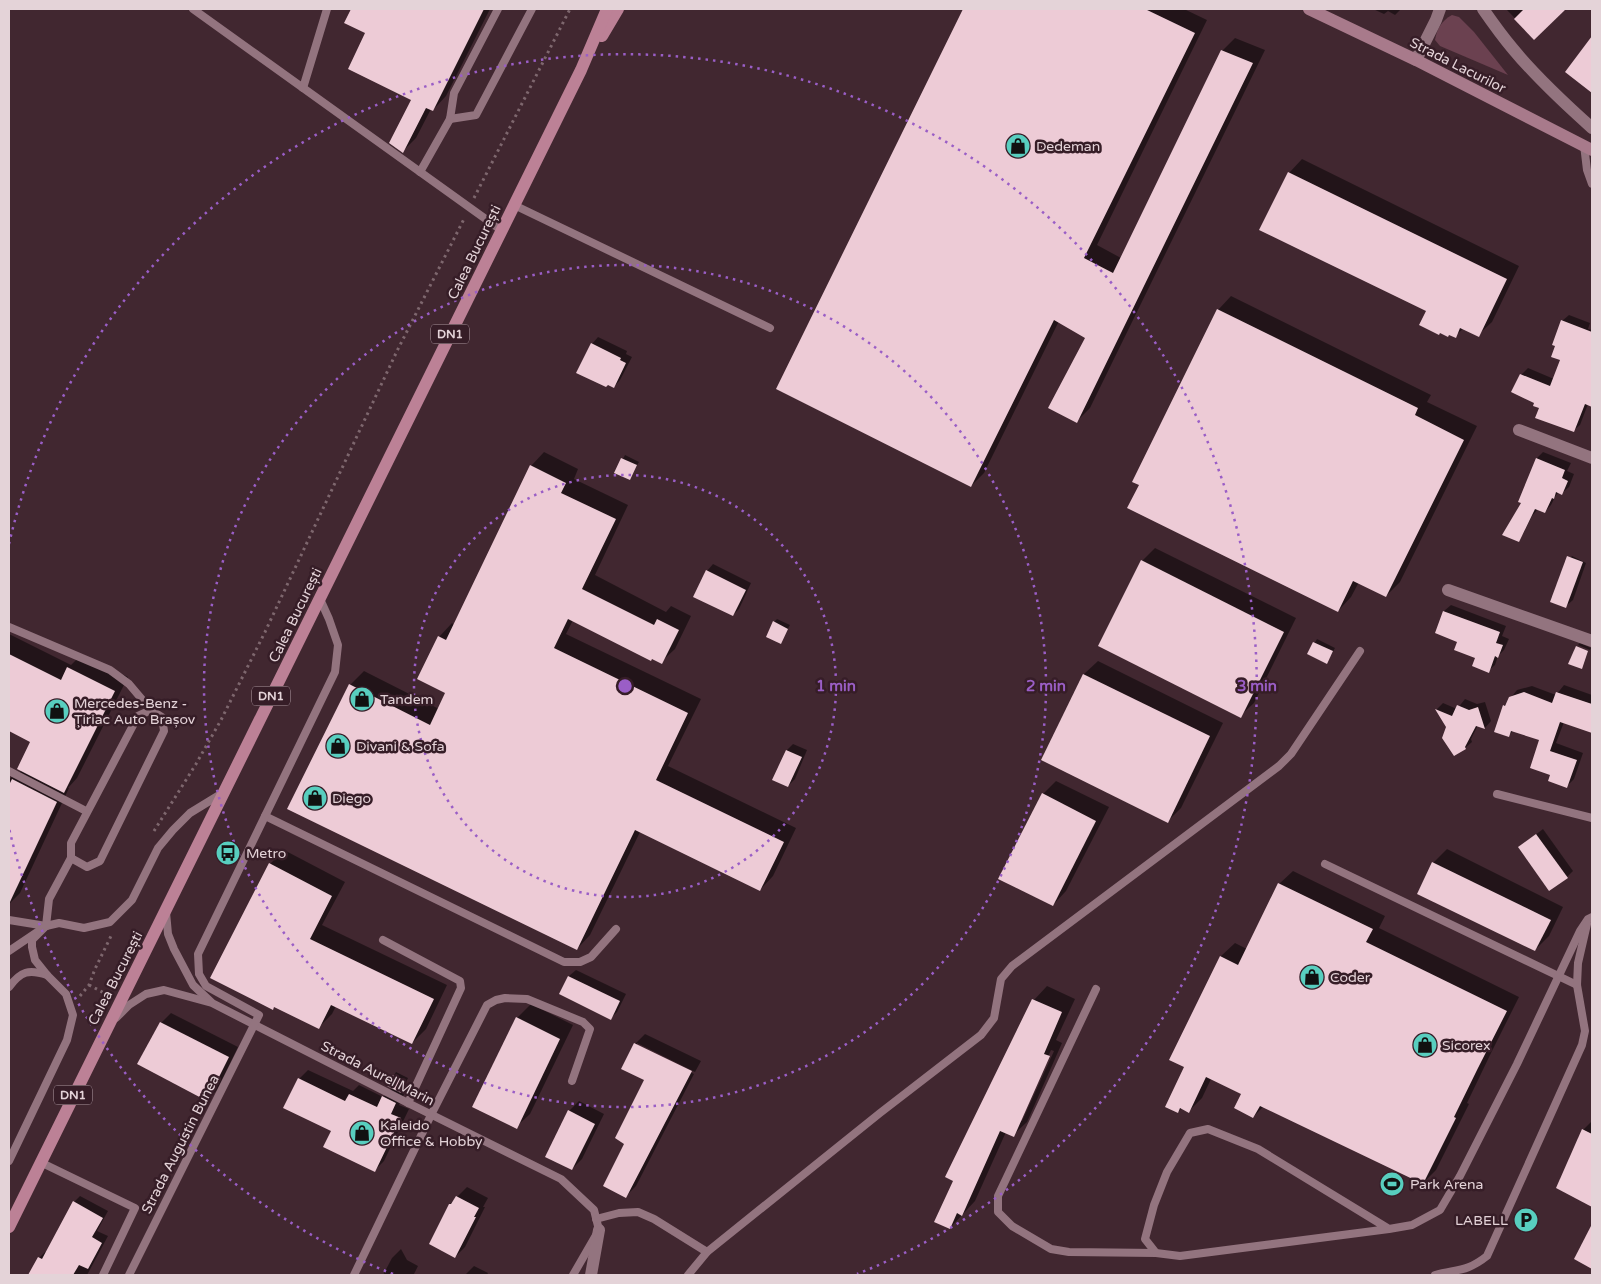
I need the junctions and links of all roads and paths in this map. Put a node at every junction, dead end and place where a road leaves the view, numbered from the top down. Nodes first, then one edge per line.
1 (193, 9) edge
2 (327, 9) edge
3 (498, 9) edge
4 (532, 9) edge
5 (570, 9) edge
6 (606, 9) edge
7 (618, 9) edge
8 (1309, 9) edge
9 (1440, 9) edge
10 (1483, 9) edge
11 (1416, 60) junction
12 (581, 70) junction
13 (303, 88) junction
14 (450, 119) junction
15 (1592, 128) edge
16 (1588, 147) edge
17 (420, 172) junction
18 (1592, 184) edge
19 (514, 205) junction
20 (470, 207) junction
21 (501, 230) junction
22 (770, 328) dead end
23 (1519, 430) dead end
24 (1592, 458) edge
25 (1448, 590) dead end
26 (320, 599) junction
27 (9, 627) edge
28 (1592, 641) edge
29 (1360, 651) dead end
30 (151, 710) junction
31 (9, 771) edge
32 (223, 793) junction
33 (1497, 794) dead end
34 (86, 811) junction
35 (265, 816) junction
36 (1592, 818) edge
37 (149, 839) dead end
38 (71, 858) junction
39 (1325, 864) dead end
40 (166, 908) junction
41 (1590, 918) edge
42 (9, 920) edge
43 (110, 922) junction
44 (46, 926) junction
45 (616, 929) dead end
46 (383, 940) dead end
47 (18, 943) junction
48 (9, 946) edge
49 (9, 950) edge
50 (47, 975) junction
51 (1558, 976) junction
52 (1577, 985) junction
53 (9, 987) edge
54 (1096, 989) dead end
55 (70, 1002) junction
56 (212, 1004) junction
57 (254, 1025) junction
58 (106, 1028) junction
59 (572, 1081) dead end
60 (408, 1103) junction
61 (431, 1115) junction
62 (9, 1161) edge
63 (40, 1162) junction
64 (597, 1224) junction
65 (9, 1227) edge
66 (1389, 1229) junction
67 (707, 1252) junction
68 (1156, 1253) junction
69 (103, 1275) edge
70 (129, 1275) edge
71 (354, 1275) edge
72 (572, 1275) edge
73 (591, 1275) edge
74 (688, 1275) edge
75 (1435, 1275) edge

1 - 13 lane
2 - 13 lane
3 - 14 lane
4 - 14 lane
5 - 20 path
6 - 12 main road, Calea București / DN1
7 - 12 main road, Calea București / DN1
8 - 11 street, Strada Lacurilor
9 - 11 street
10 - 15 street
11 - 16 street, Strada Lacurilor
12 - 19 main road, Calea București / DN1
13 - 17 lane
14 - 17 lane
16 - 18 lane
17 - 20 lane
19 - 21 main road, Calea București / DN1
19 - 22 lane
20 - 21 lane
20 - 37 path
21 - 26 main road, Calea București / DN1
23 - 24 street
25 - 28 street
26 - 32 main road, Calea București / DN1
26 - 35 lane
27 - 30 lane
29 - 67 lane
30 - 34 lane
30 - 38 lane
31 - 34 lane
32 - 40 main road, Calea București / DN1
32 - 43 lane
33 - 36 lane
34 - 38 lane
35 - 45 lane
35 - 57 lane
38 - 44 lane
39 - 51 lane
40 - 56 lane, Strada Aurel Marin
40 - 58 main road, Calea București / DN1
41 - 51 lane
41 - 52 lane
42 - 44 lane
43 - 44 lane
43 - 55 path
44 - 47 lane
44 - 50 lane
46 - 60 lane
47 - 48 lane
47 - 49 lane
50 - 53 lane
50 - 55 lane
51 - 52 lane
51 - 66 lane
52 - 75 lane
54 - 68 lane
55 - 62 lane
56 - 57 lane, Strada Aurel Marin
56 - 58 lane, Strada Aurel Marin
57 - 60 lane, Strada Aurel Marin
57 - 70 lane, Strada Augustin Bunea
58 - 63 main road, Calea București / DN1
59 - 61 lane
60 - 61 lane, Strada Aurel Marin
61 - 64 lane, Strada Aurel Marin
61 - 71 lane
63 - 65 main road, Calea București / DN1
63 - 69 lane
64 - 67 lane
64 - 72 lane
64 - 73 street
66 - 68 lane
66 - 68 lane
67 - 74 lane

